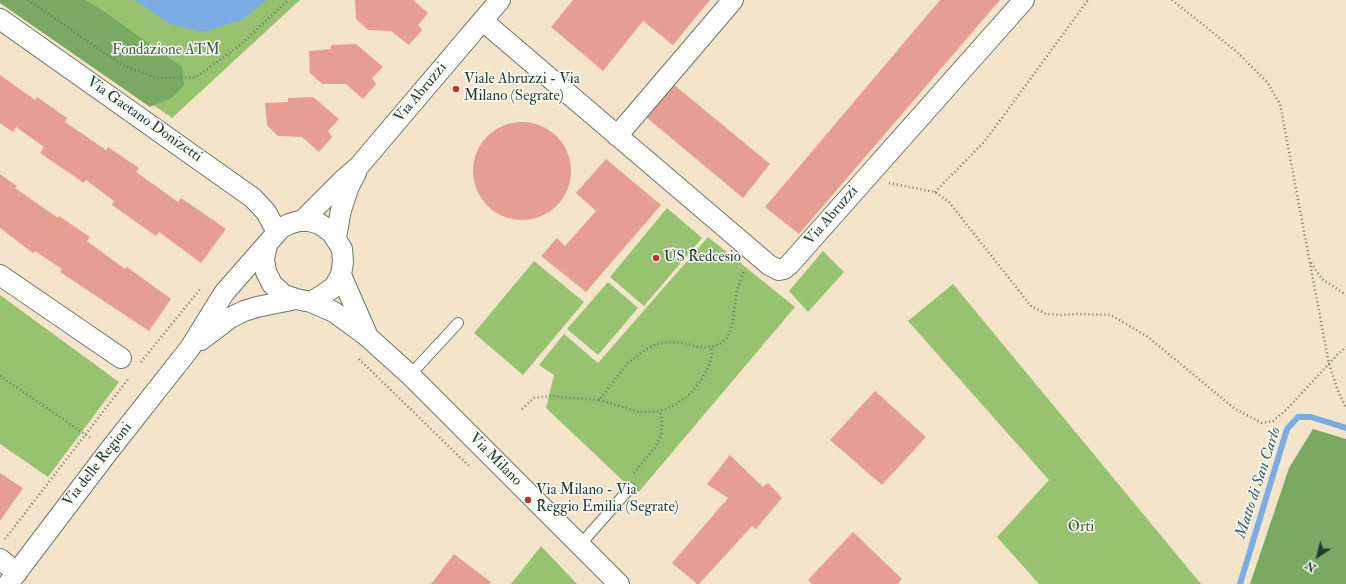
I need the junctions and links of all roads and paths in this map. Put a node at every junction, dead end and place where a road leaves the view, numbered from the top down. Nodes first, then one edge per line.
1 (28, 0) edge
2 (288, 0) edge
3 (500, 0) edge
4 (733, 0) edge
5 (1024, 0) edge
6 (1088, 0) edge
7 (1172, 0) edge
8 (0, 19) edge
9 (483, 21) junction
10 (617, 136) junction
11 (359, 166) junction
12 (865, 179) junction
13 (935, 192) junction
14 (302, 221) junction
15 (336, 237) junction
16 (272, 239) junction
17 (751, 250) junction
18 (1309, 261) junction
19 (0, 275) edge
20 (341, 275) junction
21 (203, 285) dead end
22 (1346, 295) edge
23 (304, 301) junction
24 (458, 323) dead end
25 (368, 337) junction
26 (711, 347) junction
27 (1346, 347) edge
28 (190, 348) junction
29 (356, 356) dead end
30 (1328, 364) junction
31 (130, 366) junction
32 (410, 375) junction
33 (0, 376) edge
34 (599, 400) junction
35 (1346, 408) edge
36 (522, 409) dead end
37 (660, 411) junction
38 (85, 434) junction
39 (108, 452) junction
40 (476, 473) dead end
41 (630, 488) dead end
42 (619, 501) junction
43 (580, 545) junction
44 (2, 550) edge
45 (12, 578) edge
46 (619, 584) edge

1 - 2 path
3 - 9 street, Via Abruzzi
4 - 10 street
5 - 12 street, Via Abruzzi
6 - 13 path
7 - 18 path
8 - 16 street, Via Gaetano Donizetti
9 - 10 street, Via Abruzzi
9 - 11 street, Via Abruzzi
10 - 17 street, Via Abruzzi
11 - 14 street, Via Abruzzi
11 - 15 street, Via Abruzzi
12 - 13 path
12 - 17 street, Via Abruzzi
13 - 30 path
14 - 15 street
14 - 16 street
15 - 20 street
16 - 23 street
16 - 28 street
17 - 26 path
18 - 22 path
18 - 30 path
19 - 31 street
20 - 23 street
20 - 25 street
21 - 31 path
23 - 25 street, Via Milano
23 - 28 street
24 - 32 lane
25 - 32 street, Via Milano
26 - 34 path
26 - 37 path
27 - 30 path
28 - 39 street, Via delle Regioni
29 - 40 path
30 - 35 path
31 - 38 path
32 - 43 street, Via Milano
33 - 38 path
34 - 36 path
34 - 37 path
37 - 42 path
38 - 39 path
38 - 44 path
39 - 45 street, Via delle Regioni
41 - 42 lane
42 - 43 lane
43 - 46 street, Via Milano
44 - 45 street

